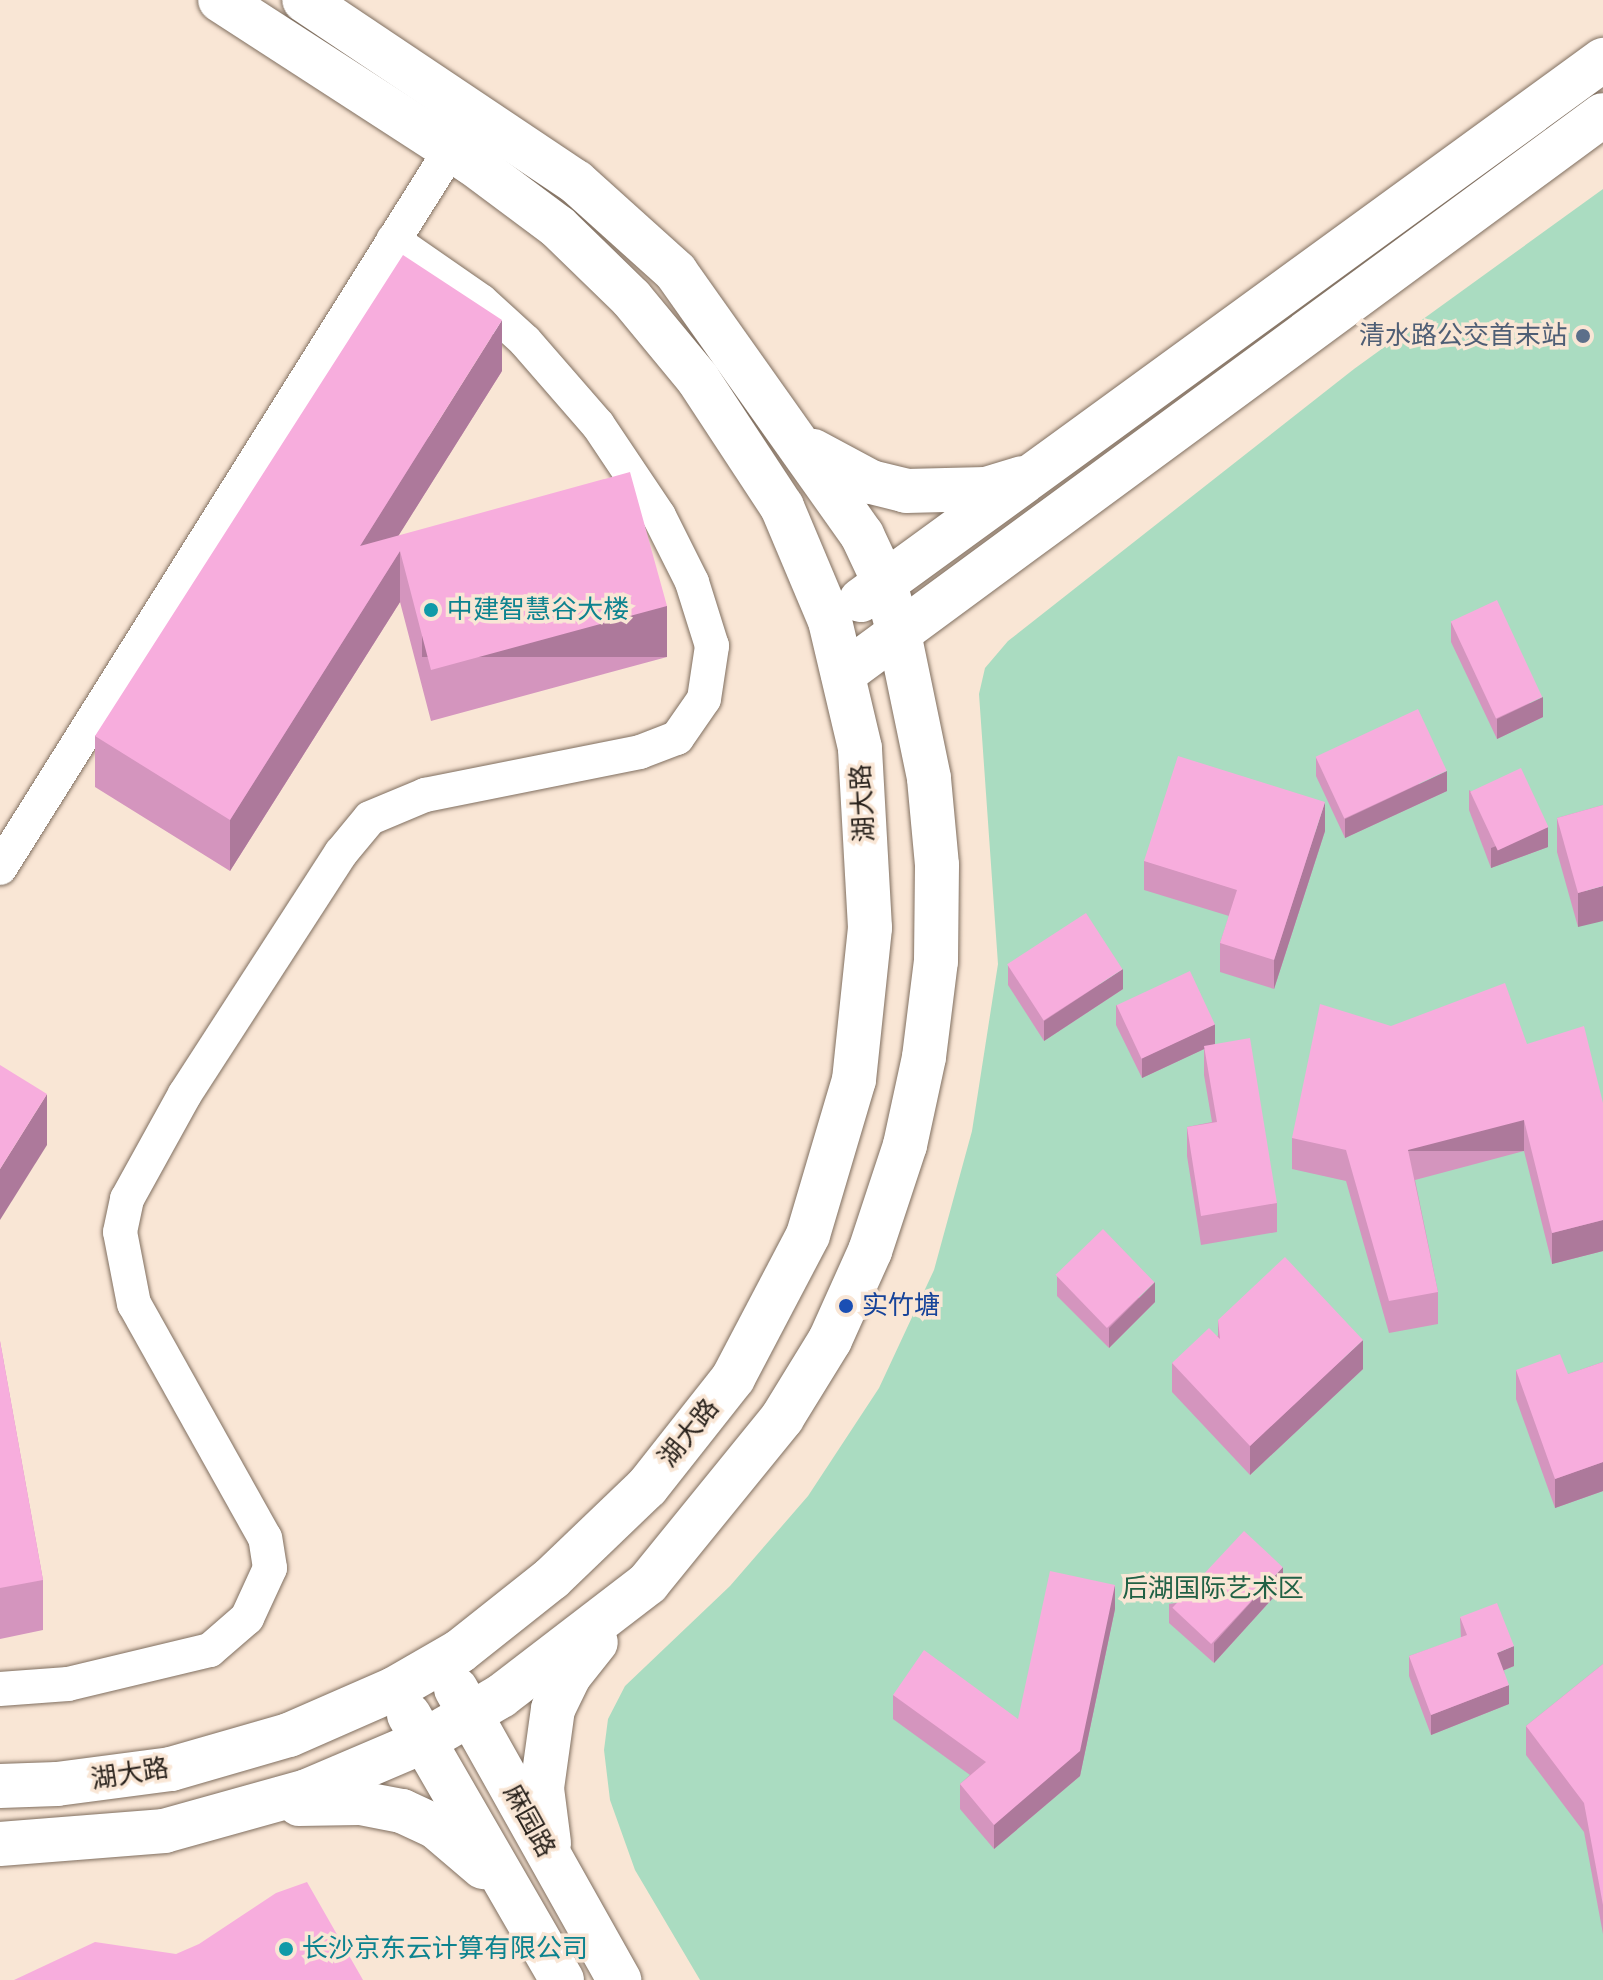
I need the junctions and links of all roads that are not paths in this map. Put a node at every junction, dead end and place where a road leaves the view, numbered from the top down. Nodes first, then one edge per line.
1 (220, 0) edge
2 (304, 0) edge
3 (1603, 60) edge
4 (1603, 115) edge
5 (451, 149) junction
6 (393, 240) junction
7 (800, 441) junction
8 (1065, 454) junction
9 (979, 574) junction
10 (885, 584) junction
11 (830, 621) junction
12 (899, 633) junction
13 (843, 674) junction
14 (917, 705) junction
15 (0, 868) edge
16 (648, 1583) junction
17 (441, 1662) junction
18 (0, 1689) edge
19 (394, 1689) junction
20 (470, 1714) junction
21 (424, 1741) junction
22 (0, 1786) edge
23 (253, 1806) junction
24 (0, 1844) edge
25 (562, 1879) junction
26 (523, 1912) junction
27 (562, 1980) edge
28 (619, 1980) edge

1 - 5 main road, 湖大路
2 - 7 main road
3 - 8 main road
4 - 9 main road
5 - 6 street
5 - 11 main road, 湖大路
6 - 15 street
6 - 18 street
7 - 8 main road
7 - 10 main road
8 - 10 main road
9 - 12 main road
9 - 14 main road
10 - 11 main road
10 - 12 main road
11 - 13 main road, 湖大路
12 - 13 main road
12 - 14 main road
13 - 17 main road, 湖大路
14 - 16 main road
16 - 20 main road
16 - 25 main road
17 - 19 main road, 湖大路
17 - 20 main road, 麻园路
19 - 21 main road, 麻园路
19 - 22 main road, 湖大路
20 - 21 main road
20 - 25 main road, 麻园路
21 - 23 main road
21 - 26 main road, 麻园路
23 - 24 main road
23 - 26 main road
25 - 28 main road, 麻园路
26 - 27 main road, 麻园路

